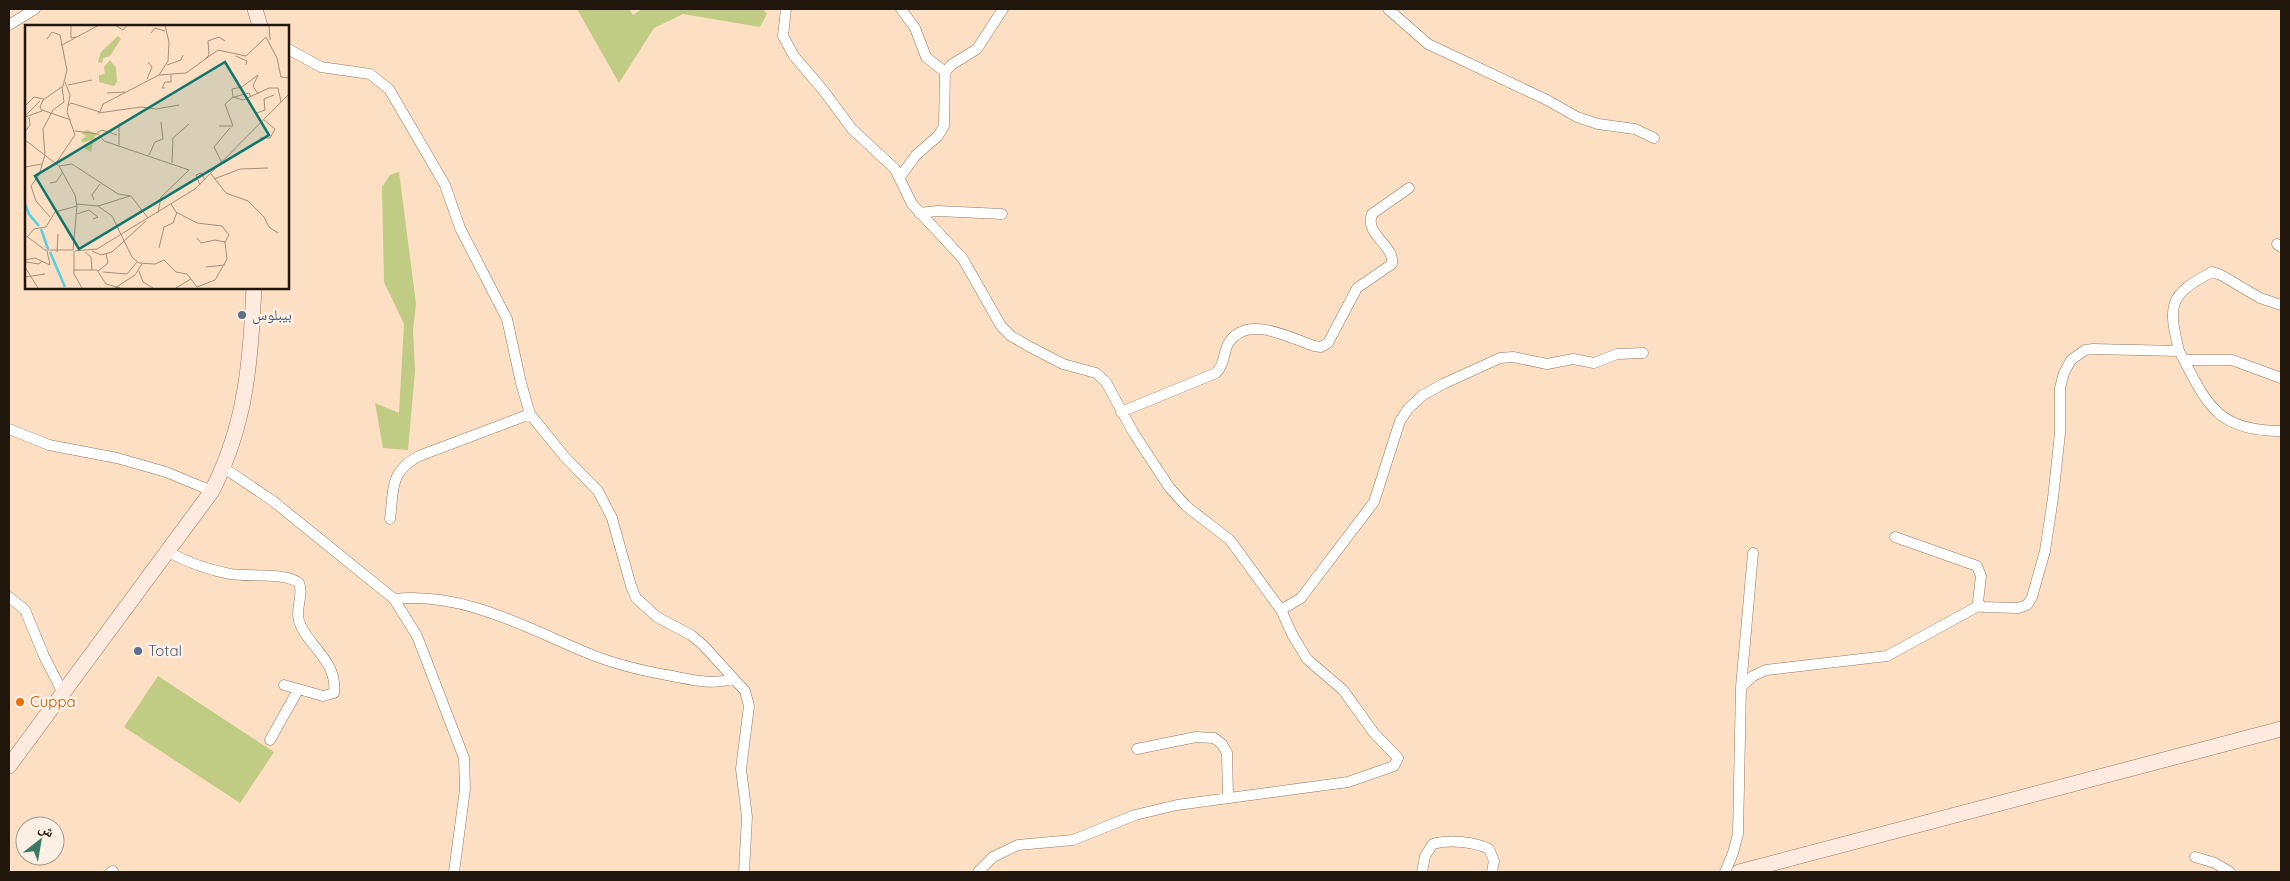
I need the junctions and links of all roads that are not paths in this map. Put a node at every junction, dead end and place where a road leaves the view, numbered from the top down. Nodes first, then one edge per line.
1 (35, 9) edge
2 (255, 9) edge
3 (786, 9) edge
4 (901, 9) edge
5 (1003, 9) edge
6 (1388, 9) edge
7 (9, 25) edge
8 (260, 25) edge
9 (289, 50) edge
10 (945, 72) junction
11 (1654, 138) dead end
12 (900, 177) junction
13 (1409, 188) dead end
14 (919, 214) junction
15 (1002, 214) dead end
16 (254, 289) edge
17 (2281, 305) edge
18 (1643, 353) dead end
19 (2181, 355) junction
20 (2281, 378) edge
21 (1121, 412) junction
22 (530, 414) junction
23 (9, 429) edge
24 (2281, 431) edge
25 (224, 468) junction
26 (212, 490) junction
27 (390, 519) dead end
28 (1895, 537) dead end
29 (168, 552) junction
30 (1753, 553) dead end
31 (9, 597) edge
32 (394, 599) junction
33 (1980, 605) junction
34 (1281, 610) junction
35 (732, 679) junction
36 (284, 685) dead end
37 (1741, 687) junction
38 (298, 690) junction
39 (63, 693) junction
40 (2281, 729) edge
41 (270, 740) dead end
42 (1137, 749) dead end
43 (9, 766) edge
44 (1228, 797) junction
45 (2195, 856) dead end
46 (454, 872) edge
47 (744, 872) edge
48 (978, 872) edge
49 (1422, 872) edge
50 (1492, 872) edge
51 (1725, 872) edge
52 (1739, 872) edge
53 (2230, 872) edge

1 - 7 street
2 - 8 main road
3 - 12 street
4 - 10 street
5 - 10 street
6 - 11 street
9 - 22 street
10 - 12 street
12 - 14 street
13 - 21 street
14 - 15 street
14 - 21 street
16 - 25 main road
17 - 19 street
18 - 34 street
19 - 20 street
19 - 24 street
19 - 33 street
21 - 34 street
22 - 27 street
22 - 35 street
23 - 26 street
25 - 26 main road
25 - 32 street
26 - 29 main road
28 - 33 street
29 - 38 street
29 - 39 main road
30 - 37 street
31 - 39 street
32 - 35 street
32 - 46 street
33 - 37 street
34 - 44 street
35 - 47 street
36 - 38 street
37 - 51 street
38 - 41 street
39 - 43 main road
40 - 52 main road
42 - 44 street
44 - 48 street
45 - 53 street
49 - 50 street

